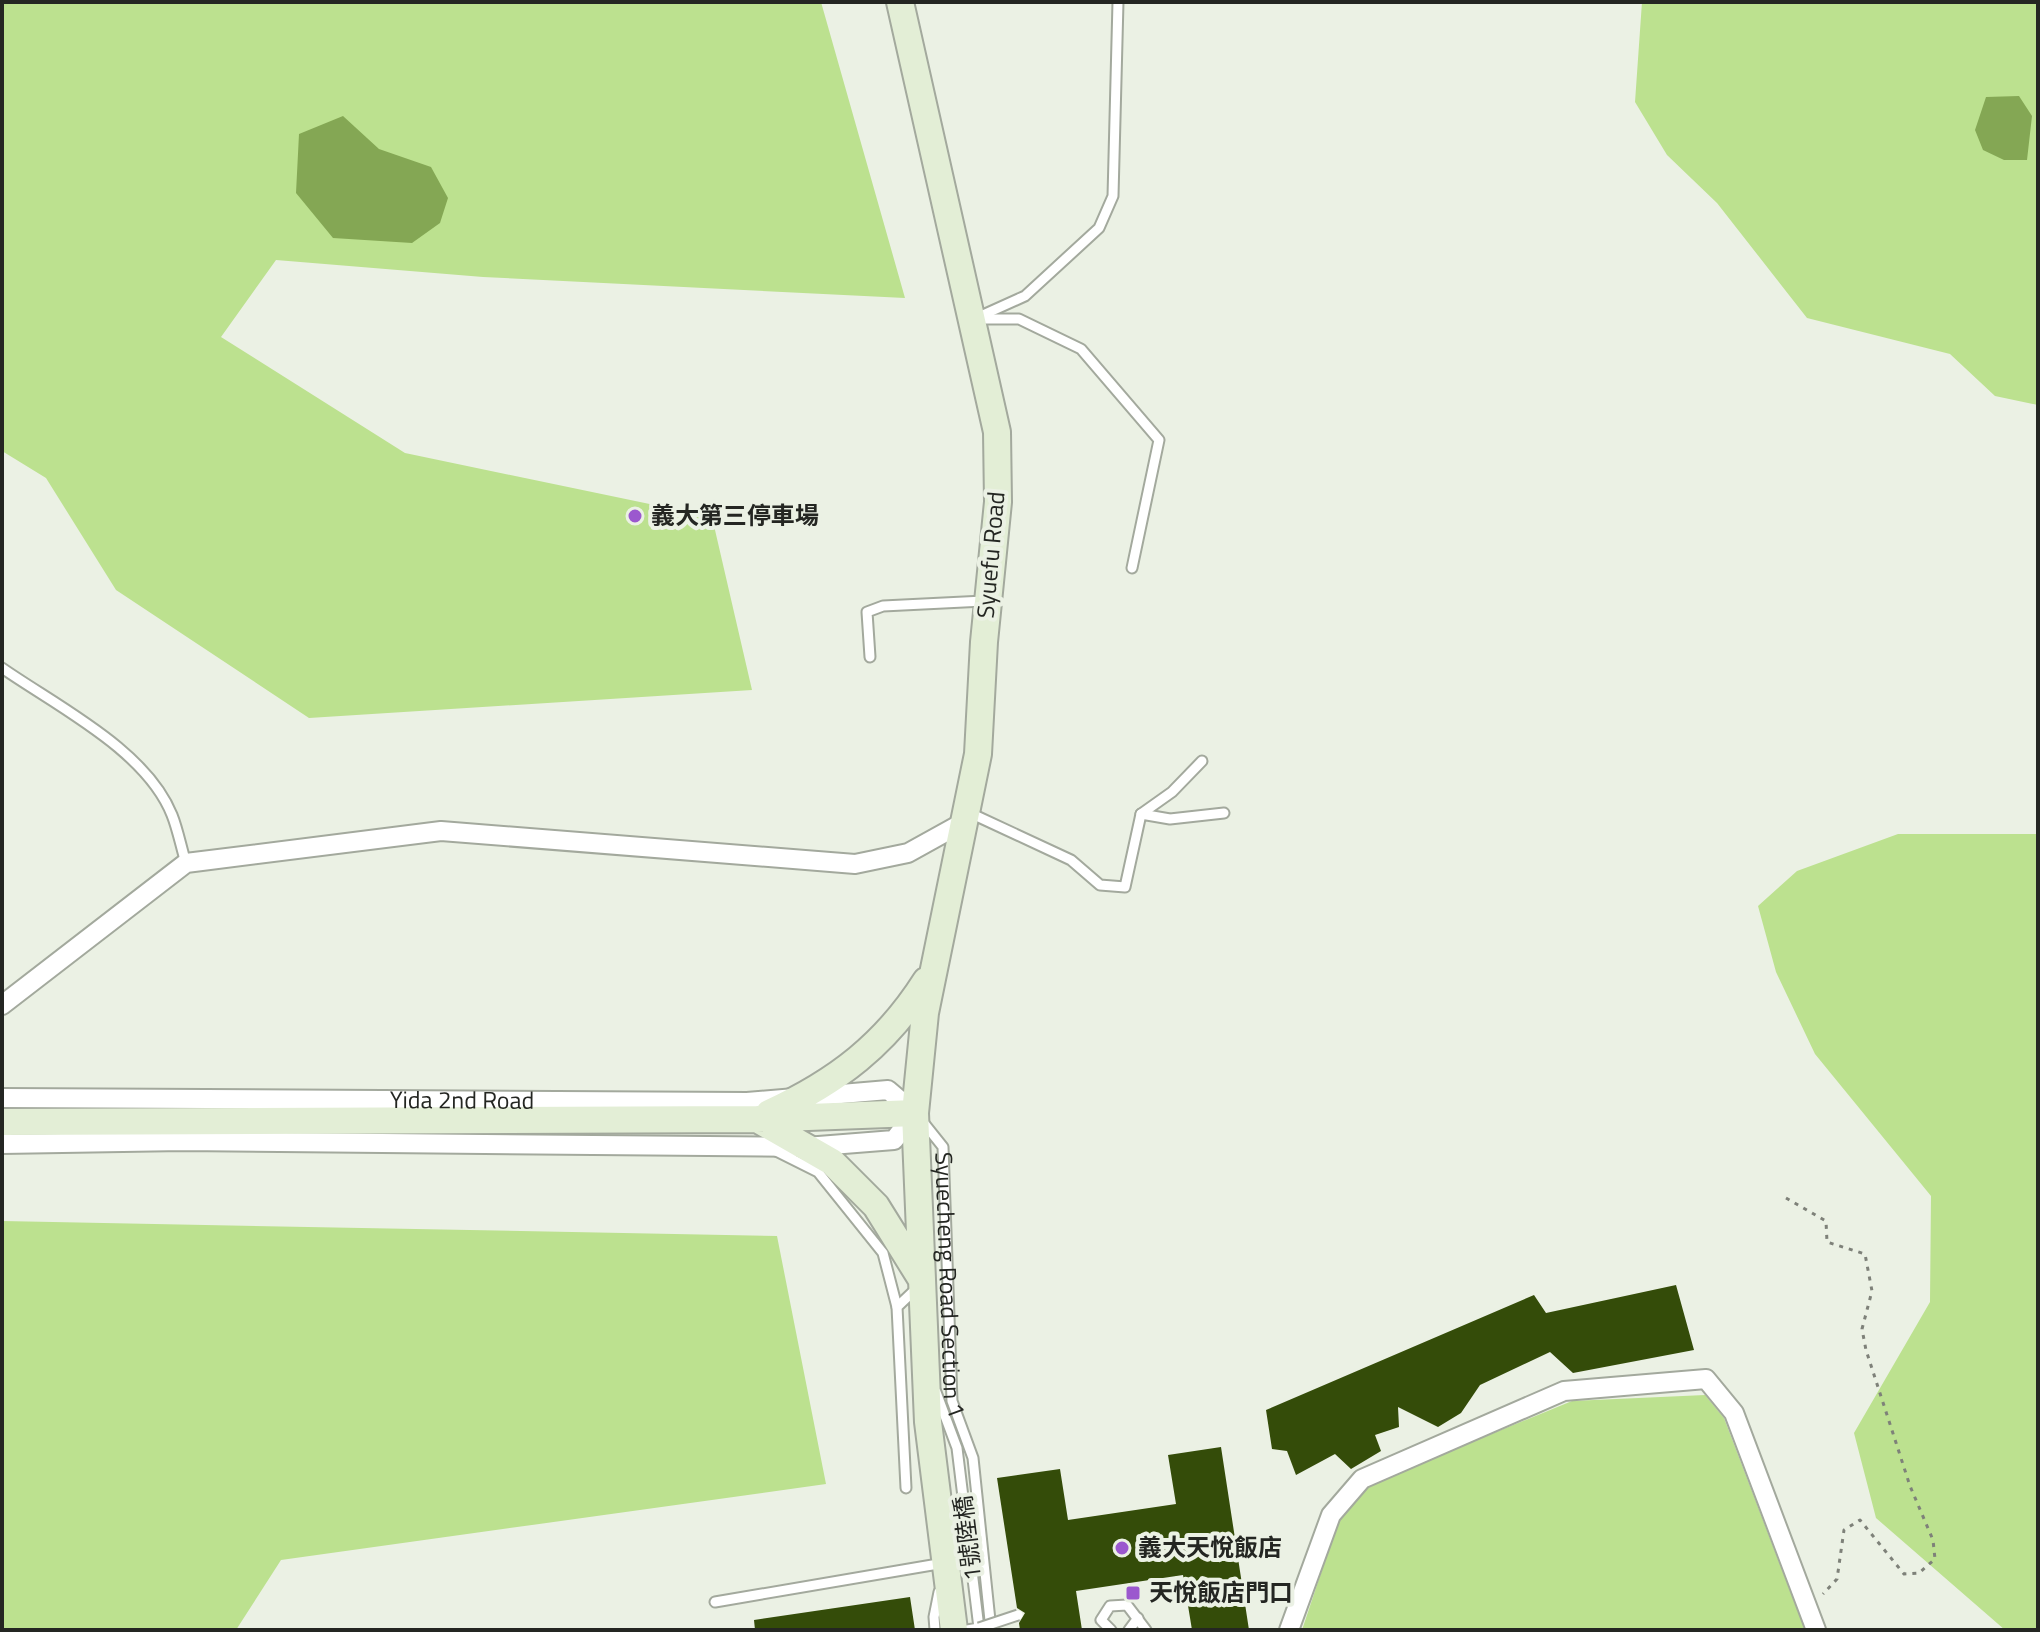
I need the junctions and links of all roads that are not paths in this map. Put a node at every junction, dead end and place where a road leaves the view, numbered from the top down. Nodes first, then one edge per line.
1 (900, 2) edge
2 (1118, 2) edge
3 (974, 319) junction
4 (1132, 568) dead end
5 (987, 601) junction
6 (870, 657) dead end
7 (2, 668) edge
8 (1202, 761) dead end
9 (1224, 813) dead end
10 (1141, 814) junction
11 (965, 817) junction
12 (186, 863) junction
13 (934, 968) junction
14 (2, 1005) edge
15 (2, 1098) edge
16 (802, 1098) junction
17 (915, 1113) junction
18 (757, 1119) junction
19 (2, 1122) edge
20 (2, 1144) edge
21 (764, 1145) junction
22 (806, 1147) junction
23 (924, 1282) junction
24 (897, 1307) junction
25 (926, 1366) junction
26 (906, 1488) dead end
27 (945, 1563) junction
28 (715, 1602) dead end
29 (1018, 1615) dead end
30 (1138, 1618) junction
31 (966, 1629) edge
32 (935, 1630) edge
33 (967, 1630) edge
34 (991, 1630) edge
35 (1111, 1630) edge
36 (1129, 1630) edge
37 (1146, 1630) edge
38 (1289, 1630) edge
39 (1816, 1630) edge

1 - 3 main road, Syuefu Road
2 - 3 lane
3 - 4 lane
3 - 5 main road, Syuefu Road
5 - 6 lane
5 - 11 main road, Syuefu Road
7 - 12 lane
8 - 10 lane
9 - 10 lane
10 - 11 lane
11 - 12 street
11 - 13 main road, Syuefu Road
12 - 14 street
13 - 16 main road
13 - 17 main road, Syuefu Road
15 - 16 street, Yida 2nd Road
16 - 17 street, Yida 2nd Road
16 - 18 main road
17 - 18 main road, Yida 2nd Road
17 - 22 street, Yida 2nd Road
17 - 23 main road, Syuecheng Road Section 1
17 - 34 lane, Syuecheng Road Section 1
18 - 19 main road, Yida 2nd Road
18 - 22 main road
20 - 21 street, Yida 2nd Road
21 - 22 street, Yida 2nd Road
21 - 24 lane, Yida 2nd Road
22 - 23 main road
23 - 24 lane, Syuecheng Road Section 1
23 - 25 main road, Syuecheng Road Section 1
24 - 26 lane
25 - 27 main road, Syuecheng Road Section 1
25 - 31 lane, 1號陸橋
27 - 28 lane
27 - 31 main road, Syuecheng Road Section 1
27 - 32 lane
29 - 31 lane, bridge
30 - 35 lane
30 - 36 lane
30 - 37 lane
31 - 33 lane
38 - 39 street

